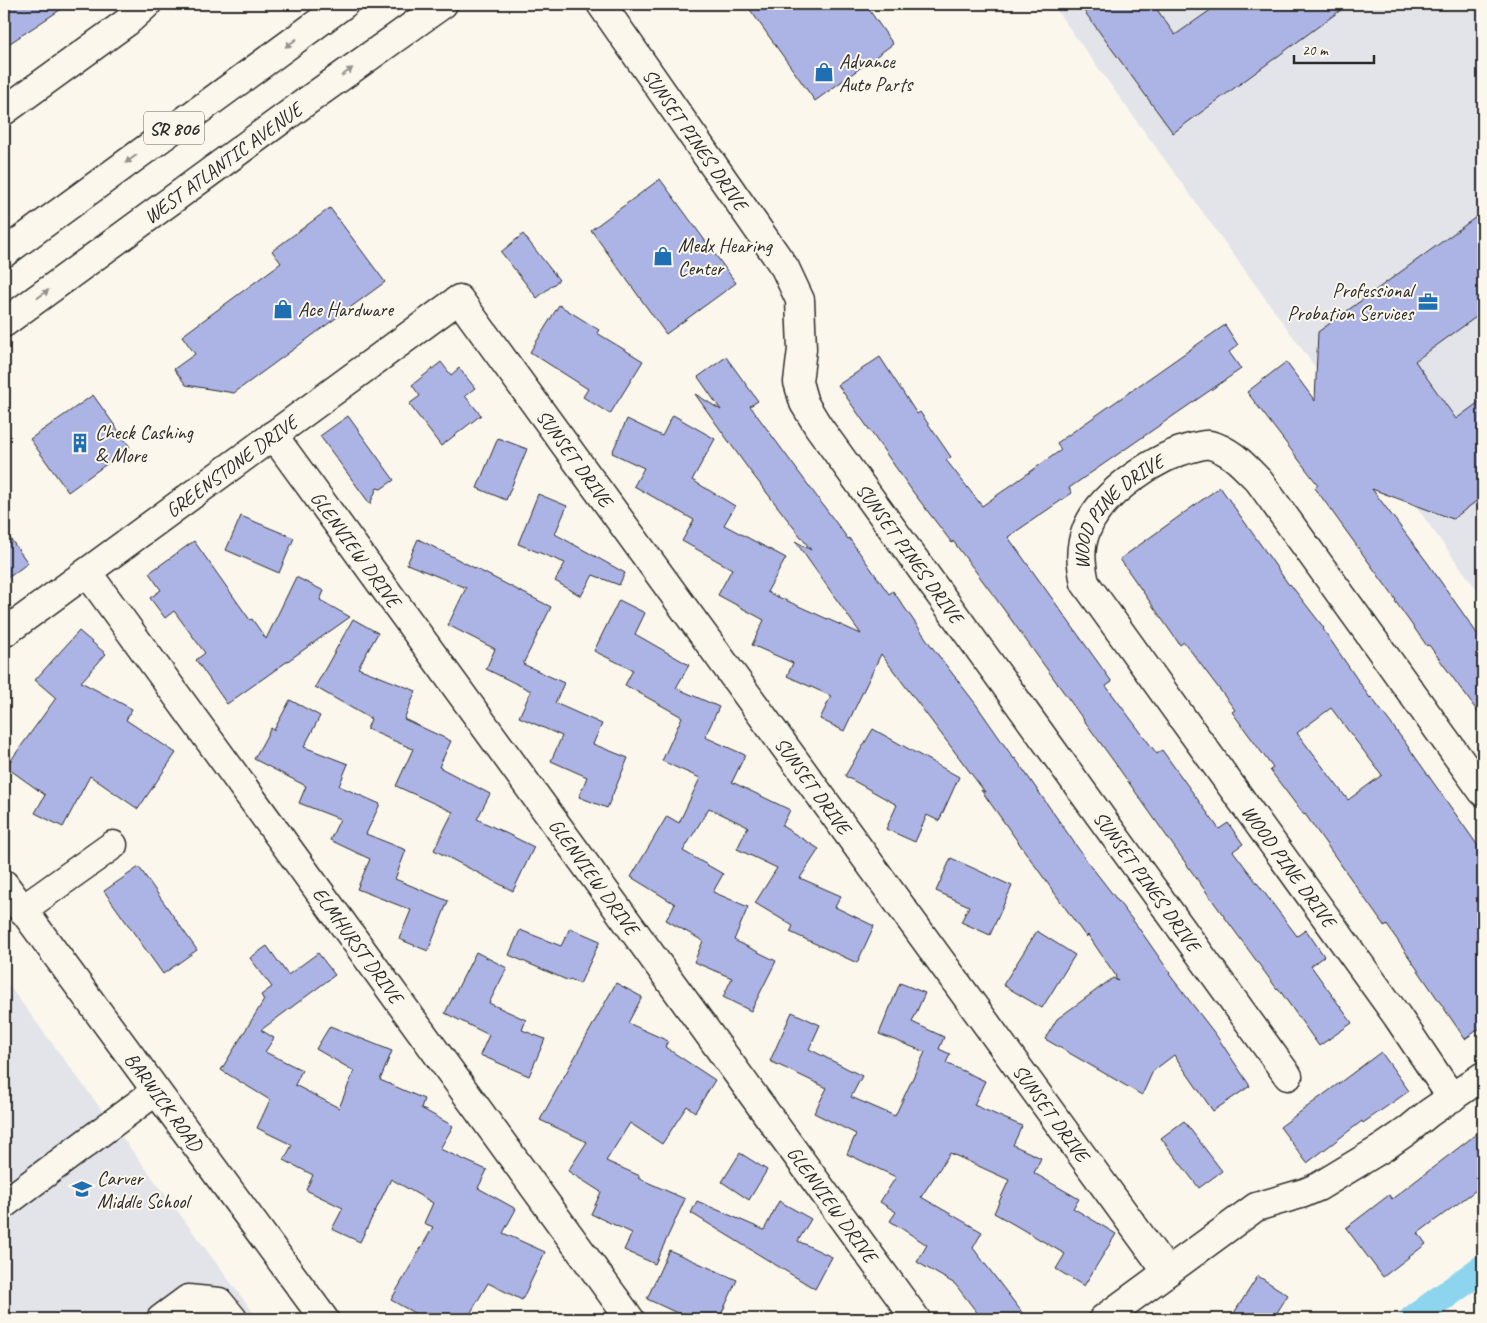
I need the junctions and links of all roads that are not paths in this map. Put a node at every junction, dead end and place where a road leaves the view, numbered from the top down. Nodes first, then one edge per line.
1 (147, 4) edge
2 (443, 4) edge
3 (601, 4) edge
4 (328, 8) edge
5 (4, 111) edge
6 (4, 253) edge
7 (459, 299) joint
8 (4, 323) edge
9 (273, 435) junction
10 (86, 572) junction
11 (4, 633) edge
12 (1483, 792) edge
13 (113, 845) dead end
14 (4, 884) edge
15 (22, 910) junction
16 (1288, 1076) dead end
17 (1483, 1076) edge
18 (156, 1092) junction
19 (1452, 1098) junction
20 (9, 1192) edge
21 (1167, 1272) junction
22 (161, 1319) edge
23 (233, 1319) edge
24 (324, 1319) edge
25 (630, 1319) edge
26 (916, 1319) edge
27 (1102, 1319) edge

1 - 5 street
8 -> 2 street, WEST ATLANTIC AVENUE / SR 806
3 - 16 street, SUNSET PINES DRIVE
4 -> 6 street, SR 806
7 - 9 street, GREENSTONE DRIVE
7 - 21 street, SUNSET DRIVE
9 - 10 street, GREENSTONE DRIVE
9 - 26 street, GLENVIEW DRIVE
10 - 11 street, GREENSTONE DRIVE
10 - 25 street, ELMHURST DRIVE
12 - 19 street, WOOD PINE DRIVE
13 - 15 street
14 - 15 street, BARWICK ROAD
15 - 18 street, BARWICK ROAD
17 - 19 street
18 - 20 street
18 - 24 street, BARWICK ROAD
19 - 21 street
21 - 27 street
22 - 23 street

